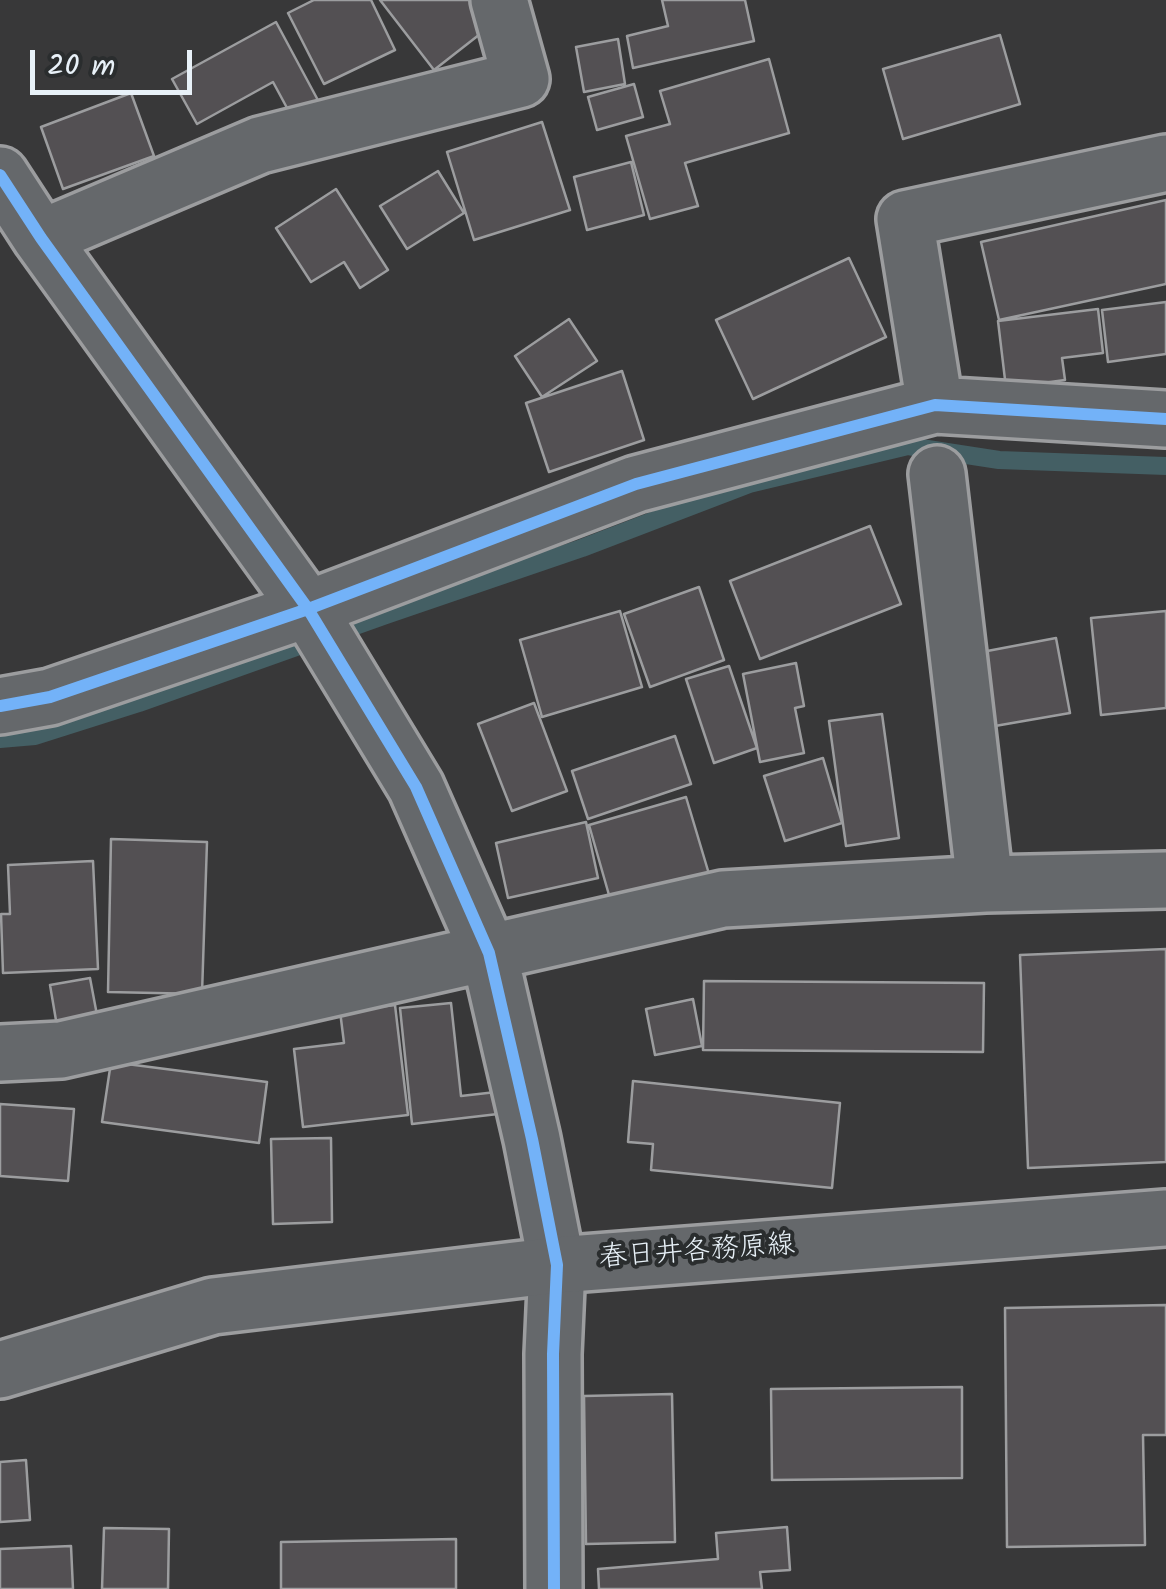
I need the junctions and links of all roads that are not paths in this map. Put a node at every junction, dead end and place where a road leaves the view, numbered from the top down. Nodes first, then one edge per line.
1 (499, 0) edge
2 (1166, 163) edge
3 (0, 174) edge
4 (41, 238) junction
5 (935, 406) junction
6 (1166, 419) edge
7 (937, 474) dead end
8 (308, 609) junction
9 (0, 706) edge
10 (1166, 880) edge
11 (985, 884) junction
12 (488, 952) junction
13 (0, 1052) edge
14 (1166, 1218) edge
15 (557, 1264) junction
16 (0, 1370) edge
17 (554, 1589) edge

1 - 4 street
2 - 5 street
3 - 4 street
4 - 8 street
5 - 6 street
5 - 8 street
7 - 11 street
8 - 9 street
8 - 12 street
10 - 11 street
11 - 12 street
12 - 13 street
12 - 15 street
14 - 15 street, 春日井各務原線
15 - 16 street, 春日井各務原線
15 - 17 street

